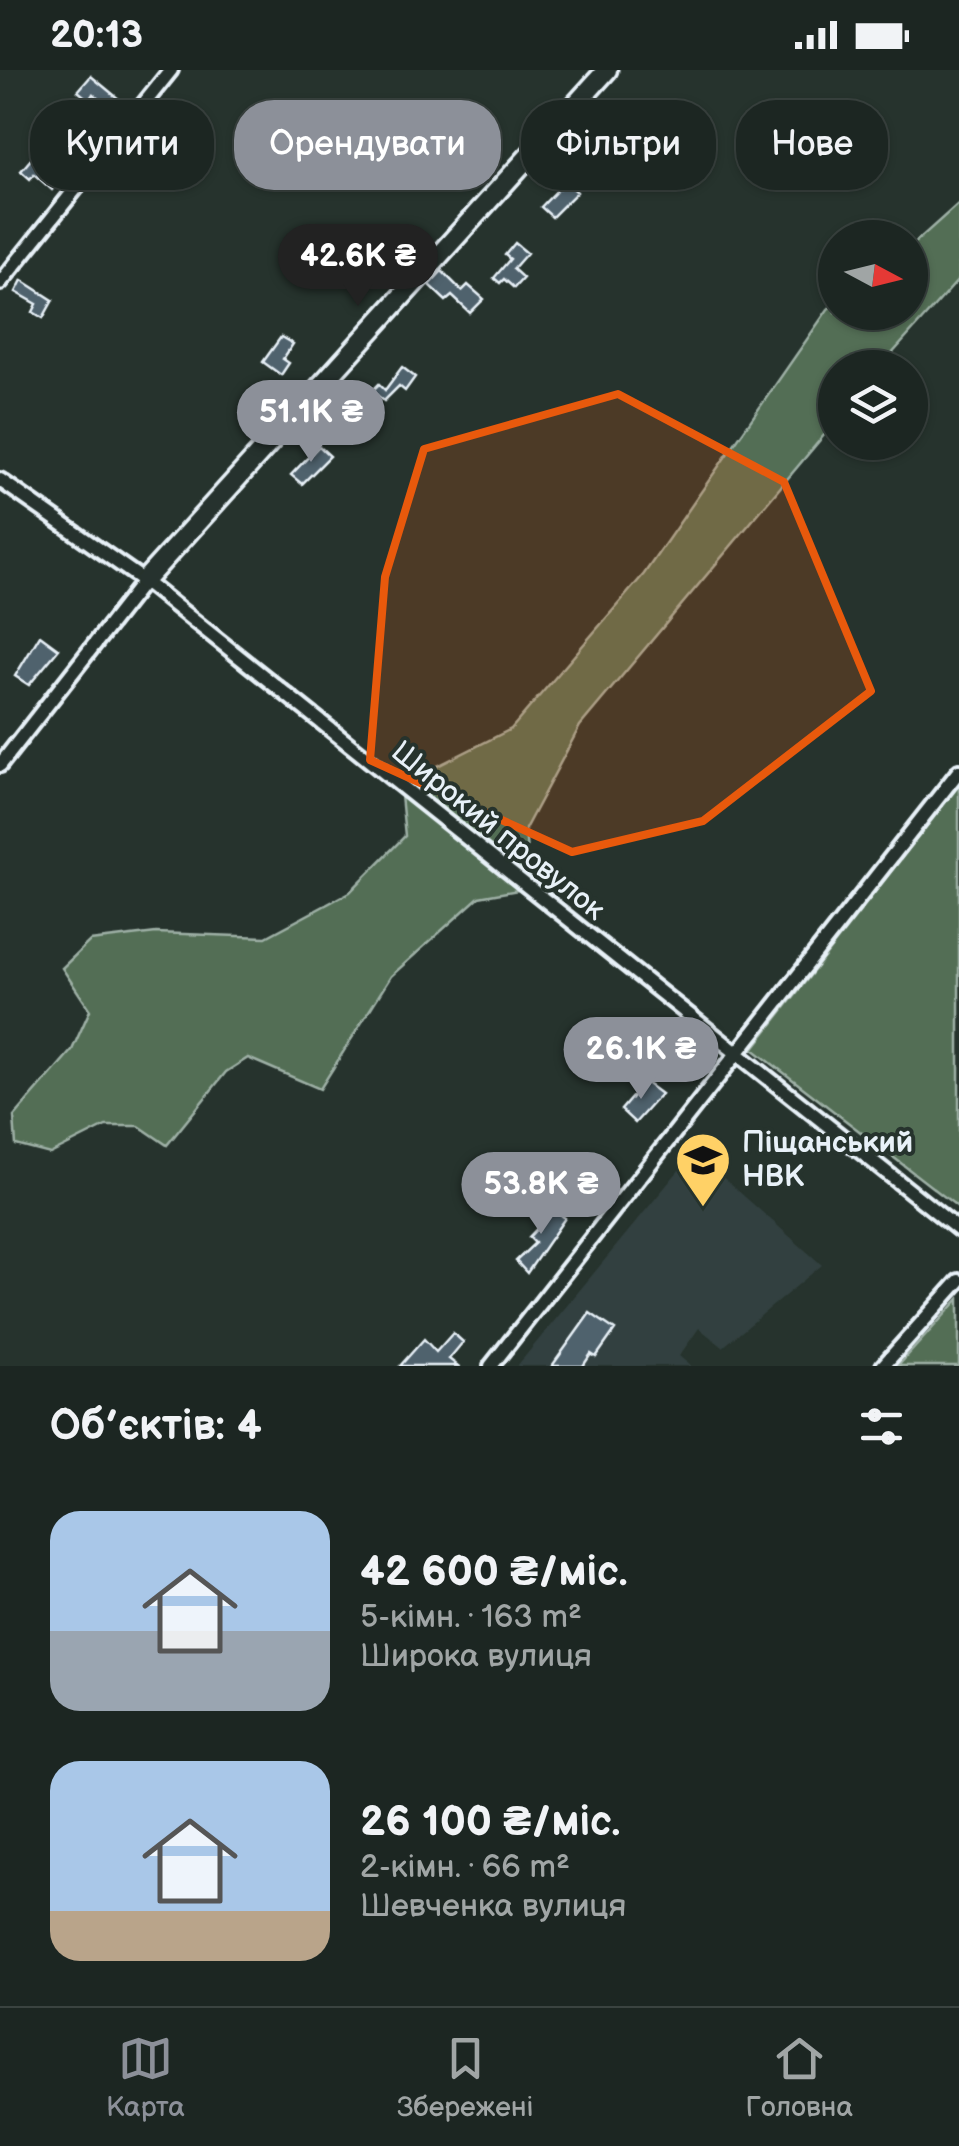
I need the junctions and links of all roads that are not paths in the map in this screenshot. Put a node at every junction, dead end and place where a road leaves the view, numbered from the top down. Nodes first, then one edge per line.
1 (171, 70) edge
2 (607, 70) edge
3 (0, 283) edge
4 (0, 480) edge
5 (144, 580) junction
6 (0, 765) edge
7 (959, 772) edge
8 (738, 1055) junction
9 (959, 1230) edge
10 (959, 1281) edge
11 (491, 1366) edge
12 (883, 1366) edge

1 - 3 street
2 - 5 street
4 - 5 street, Широкий провулок
5 - 6 street
5 - 8 street, Широкий провулок
7 - 8 street
8 - 9 street, Широкий провулок
8 - 11 street
10 - 12 street

